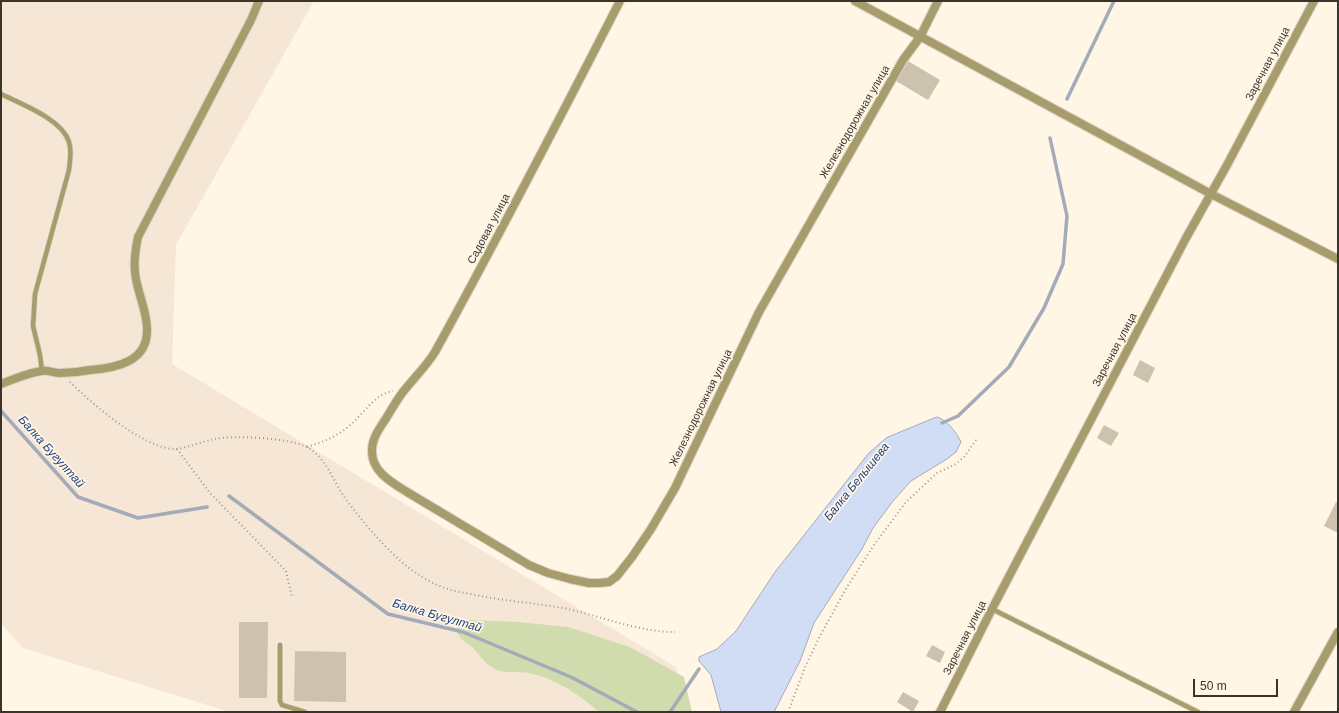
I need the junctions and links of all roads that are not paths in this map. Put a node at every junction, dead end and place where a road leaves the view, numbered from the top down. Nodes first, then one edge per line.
1 (259, 1) edge
2 (620, 1) edge
3 (855, 1) edge
4 (938, 1) edge
5 (1314, 1) edge
6 (920, 36) junction
7 (1, 94) edge
8 (1211, 194) junction
9 (1338, 259) edge
10 (42, 371) junction
11 (1, 384) edge
12 (373, 461) joint
13 (992, 610) junction
14 (1338, 632) edge
15 (280, 645) dead end
16 (305, 712) edge
17 (940, 712) edge
18 (1198, 712) edge
19 (1294, 712) edge

1 - 10 street
2 - 12 street, Садовая улица
3 - 6 street
4 - 6 street, Железнодорожная улица
5 - 8 street, Заречная улица
6 - 8 street
6 - 12 street, Железнодорожная улица
7 - 10 lane
8 - 9 street
8 - 13 street, Заречная улица
10 - 11 street
13 - 17 street, Заречная улица
13 - 18 lane
14 - 19 street
15 - 16 lane

